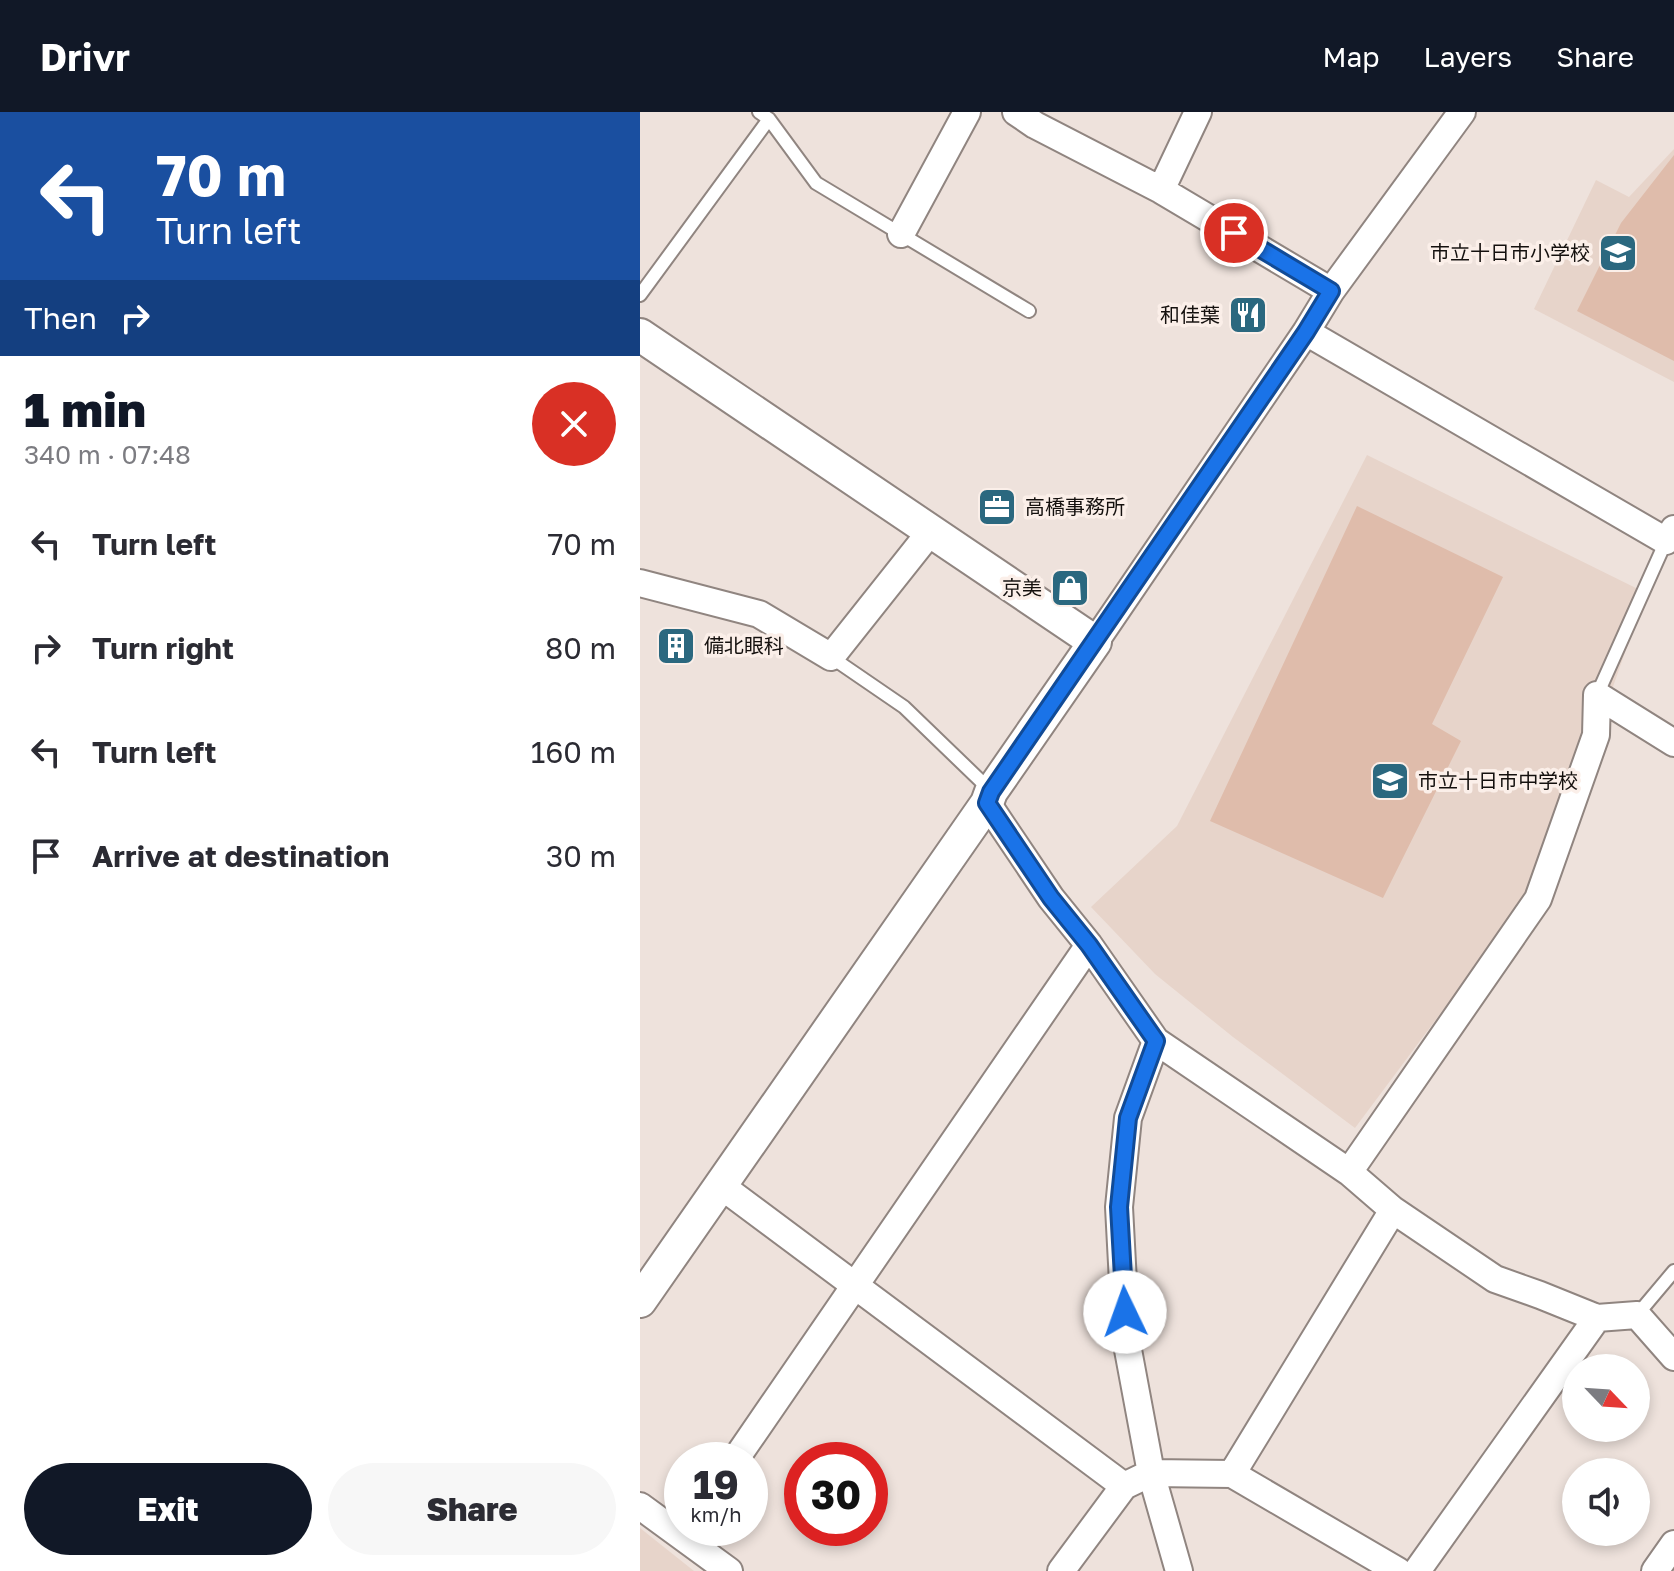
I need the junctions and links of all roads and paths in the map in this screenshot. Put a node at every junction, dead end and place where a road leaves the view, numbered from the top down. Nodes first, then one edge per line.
1 (967, 112) edge
2 (1016, 112) edge
3 (1198, 112) edge
4 (1462, 112) edge
5 (764, 115) edge
6 (1161, 190) junction
7 (901, 234) junction
8 (1331, 291) junction
9 (640, 295) edge
10 (1029, 311) dead end
11 (1306, 332) junction
12 (640, 335) edge
13 (931, 531) junction
14 (1670, 535) edge
15 (640, 583) edge
16 (1095, 642) junction
17 (831, 657) junction
18 (1597, 695) junction
19 (1674, 743) edge
20 (989, 797) junction
21 (1089, 945) junction
22 (1156, 1041) junction
23 (1349, 1172) junction
24 (720, 1185) junction
25 (1393, 1210) junction
26 (1674, 1271) edge
27 (854, 1285) junction
28 (640, 1301) edge
29 (1637, 1315) junction
30 (1597, 1318) junction
31 (1674, 1357) edge
32 (747, 1442) edge
33 (1151, 1473) junction
34 (1232, 1474) junction
35 (1124, 1486) junction
36 (640, 1506) edge
37 (664, 1520) edge
38 (1674, 1544) edge
39 (701, 1546) edge
40 (729, 1571) edge
41 (1061, 1571) edge
42 (1179, 1571) edge
43 (1398, 1571) edge
44 (1417, 1571) edge
45 (1655, 1571) edge

1 - 7 street
2 - 6 street
3 - 6 street
4 - 8 street
5 - 7 lane
5 - 9 lane
6 - 8 street
7 - 10 lane
8 - 11 street
11 - 14 street
11 - 16 street
12 - 13 street
13 - 16 street
13 - 17 street
14 - 18 lane
15 - 17 street
16 - 20 street
17 - 20 lane
18 - 19 street
18 - 23 street
20 - 21 street
20 - 24 street
21 - 22 street
21 - 27 street
22 - 23 street
22 - 33 street
23 - 25 street
24 - 27 street
24 - 28 street
25 - 30 street
25 - 34 street
26 - 29 lane
27 - 32 street
27 - 35 street
29 - 30 street
29 - 31 street
30 - 44 street
33 - 34 street
33 - 35 street
33 - 42 street
34 - 43 street
35 - 41 street
36 - 37 street
38 - 45 street
39 - 40 street

